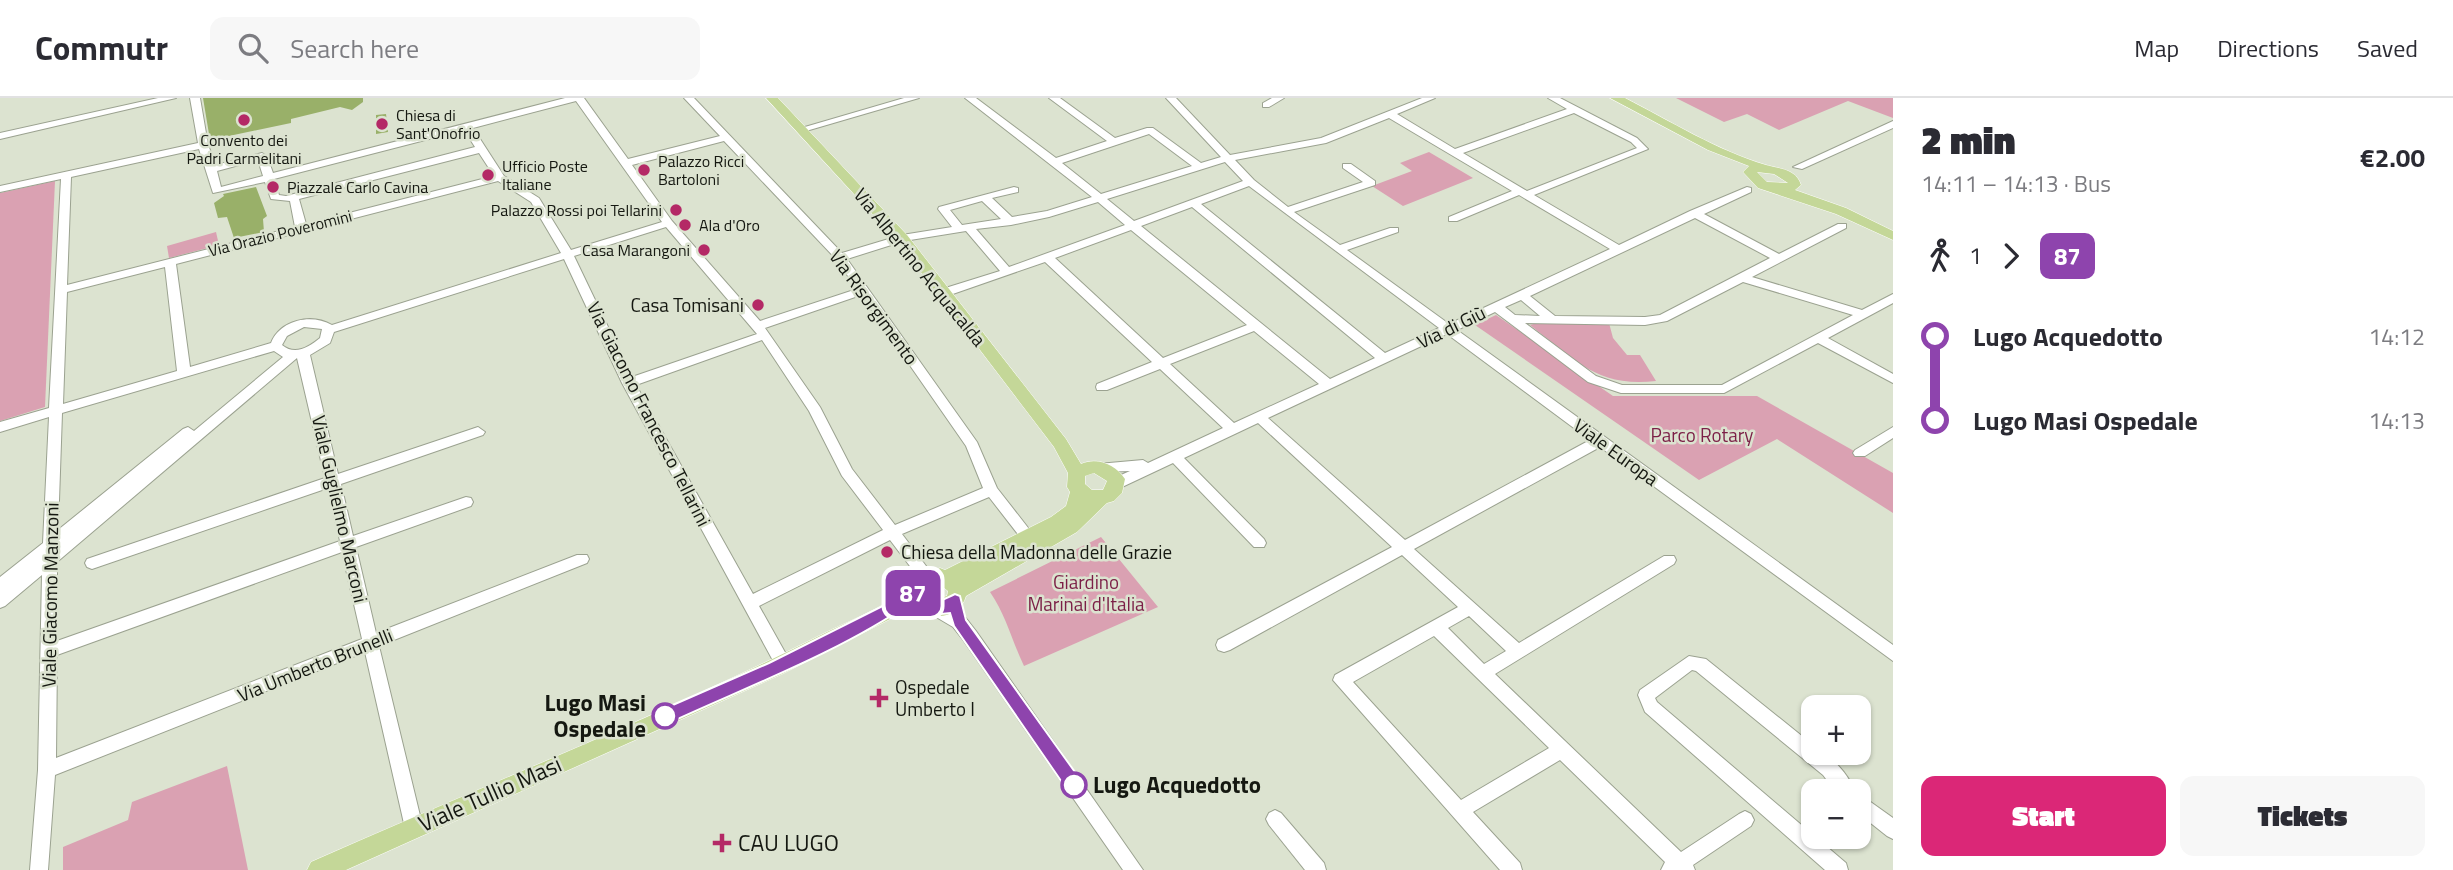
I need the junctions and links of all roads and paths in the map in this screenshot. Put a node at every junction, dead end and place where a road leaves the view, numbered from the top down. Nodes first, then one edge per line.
1 (115, 98) edge
2 (171, 98) edge
3 (195, 98) edge
4 (578, 98) edge
5 (689, 98) edge
6 (772, 98) edge
7 (914, 98) edge
8 (970, 98) edge
9 (1054, 98) edge
10 (1171, 98) edge
11 (1279, 98) edge
12 (1430, 98) edge
13 (1553, 98) edge
14 (1616, 98) edge
15 (1414, 100) edge
16 (1266, 105) dead end
17 (1575, 109) junction
18 (114, 111) junction
19 (1390, 114) junction
20 (1893, 124) edge
21 (468, 128) junction
22 (803, 129) junction
23 (0, 136) edge
24 (727, 137) junction
25 (1114, 142) junction
26 (203, 145) junction
27 (481, 149) junction
28 (1452, 153) junction
29 (1227, 158) junction
30 (1055, 162) junction
31 (626, 163) junction
32 (1199, 166) junction
33 (1347, 166) dead end
34 (212, 169) junction
35 (66, 175) junction
36 (1794, 175) junction
37 (269, 177) junction
38 (1753, 177) junction
39 (500, 178) junction
40 (1250, 182) junction
41 (0, 189) edge
42 (1781, 189) junction
43 (1014, 190) dead end
44 (1523, 193) junction
45 (984, 197) junction
46 (293, 198) junction
47 (1100, 198) junction
48 (1194, 203) junction
49 (1286, 211) junction
50 (1841, 211) junction
51 (1694, 213) junction
52 (1453, 219) dead end
53 (1011, 222) junction
54 (668, 223) junction
55 (1133, 224) junction
56 (1842, 226) dead end
57 (301, 228) junction
58 (965, 229) junction
59 (1394, 230) dead end
60 (1893, 236) edge
61 (902, 238) junction
62 (1617, 249) junction
63 (1338, 250) junction
64 (568, 255) junction
65 (840, 257) junction
66 (1047, 257) junction
67 (1778, 258) junction
68 (170, 261) junction
69 (1007, 272) junction
70 (1739, 276) junction
71 (61, 290) junction
72 (862, 291) junction
73 (943, 293) junction
74 (1521, 295) junction
75 (1893, 298) edge
76 (1495, 306) junction
77 (1863, 314) junction
78 (1550, 317) junction
79 (1510, 319) junction
80 (1257, 325) junction
81 (1449, 329) junction
82 (329, 330) junction
83 (762, 331) junction
84 (1820, 339) junction
85 (289, 352) junction
86 (1384, 359) junction
87 (1161, 363) junction
88 (184, 373) junction
89 (1893, 379) edge
90 (628, 383) junction
91 (1329, 385) junction
92 (1102, 387) dead end
93 (55, 411) junction
94 (1259, 417) junction
95 (0, 427) edge
96 (1232, 429) junction
97 (478, 432) dead end
98 (1893, 432) edge
99 (1600, 441) junction
100 (1860, 453) dead end
101 (1174, 456) junction
102 (1155, 464) junction
103 (1091, 469) junction
104 (333, 481) junction
105 (1117, 483) junction
106 (991, 490) junction
107 (1079, 492) junction
108 (1101, 498) junction
109 (466, 502) dead end
110 (894, 531) junction
111 (1029, 538) junction
112 (1259, 543) dead end
113 (348, 545) junction
114 (1405, 547) junction
115 (50, 553) junction
116 (582, 559) dead end
117 (1669, 560) dead end
118 (92, 563) dead end
119 (0, 586) edge
120 (938, 594) junction
121 (0, 602) edge
122 (750, 603) junction
123 (1470, 608) junction
124 (1436, 627) junction
125 (371, 643) junction
126 (1224, 645) dead end
127 (50, 651) junction
128 (1518, 652) junction
129 (1893, 654) edge
130 (783, 663) junction
131 (1483, 673) junction
132 (1561, 750) junction
133 (47, 770) junction
134 (1837, 779) edge
135 (1460, 810) junction
136 (1871, 812) edge
137 (1275, 819) dead end
138 (1745, 820) dead end
139 (414, 828) junction
140 (1893, 830) edge
141 (1801, 837) edge
142 (1815, 849) edge
143 (1678, 868) edge
144 (39, 870) edge
145 (318, 870) edge
146 (1134, 870) edge
147 (1317, 870) edge
148 (1513, 870) edge
149 (1839, 870) edge

1 - 18 street
2 - 18 street
3 - 26 street
4 - 21 street
4 - 31 street
5 - 24 street, Via Risorgimento
6 - 22 main road, Via Albertino Acquacalda
7 - 22 street
8 - 30 street
9 - 25 street
10 - 29 street, Viale Europa
11 - 16 street
12 - 15 street
13 - 17 street
14 - 38 main road
15 - 19 street
17 - 28 street
17 - 44 street
18 - 23 street
19 - 28 street
19 - 29 street
20 - 36 street
21 - 27 street
21 - 37 street
22 - 61 main road, Via Albertino Acquacalda
24 - 31 street
24 - 65 street, Via Risorgimento
25 - 30 street
25 - 32 street
26 - 34 street
26 - 35 street
27 - 39 street
27 - 46 street
28 - 44 street
29 - 32 street
29 - 40 street, Viale Europa
30 - 47 street
31 - 54 street
32 - 47 street
33 - 49 street
34 - 37 street
34 - 37 street
35 - 41 street
35 - 71 street, Viale Giacomo Manzoni
36 - 38 main road
36 - 42 main road
36 - 50 main road
37 - 46 street
38 - 42 main road
38 - 51 street, Via di Giù
39 - 57 street, Via Orazio Poveromini
39 - 64 street, Via Giacomo Francesco Tellarini
40 - 48 street
40 - 49 street, Viale Europa
42 - 50 main road
43 - 45 street
44 - 52 street
44 - 62 street
45 - 53 street
45 - 58 street
46 - 57 street
47 - 53 street
47 - 55 street
48 - 55 street
48 - 86 street
49 - 63 street, Viale Europa
50 - 60 main road
51 - 62 street, Via di Giù
51 - 67 street
53 - 58 street
54 - 64 street
54 - 83 street
55 - 66 street
55 - 80 street
56 - 67 street
57 - 68 street, Via Orazio Poveromini
58 - 61 street
58 - 69 street
59 - 63 street
61 - 65 street
61 - 73 main road, Via Albertino Acquacalda
62 - 74 street, Via di Giù
63 - 81 street, Viale Europa
64 - 82 street
64 - 90 street, Via Giacomo Francesco Tellarini
65 - 72 street, Via Risorgimento
66 - 69 street
66 - 87 street
67 - 70 street
68 - 71 street, Via Orazio Poveromini
68 - 88 street
69 - 73 street
70 - 77 street
70 - 78 street
71 - 93 street, Viale Giacomo Manzoni
72 - 83 street
72 - 106 street, Via Risorgimento
73 - 103 main road, Via Albertino Acquacalda
74 - 76 street, Via di Giù
74 - 78 street
75 - 77 street
76 - 79 street
76 - 81 street, Via di Giù
77 - 84 street
78 - 79 street
79 - 84 street
80 - 87 street
80 - 91 street
81 - 86 street, Via di Giù
81 - 99 street, Viale Europa
82 - 85 street
82 - 85 street
83 - 90 street
83 - 110 street
84 - 89 street
85 - 88 street
85 - 104 street, Viale Guglielmo Marconi
85 - 115 street
86 - 91 street, Via di Giù
87 - 92 street
87 - 96 street
88 - 93 street
90 - 122 street, Via Giacomo Francesco Tellarini
91 - 94 street, Via di Giù
93 - 95 street
93 - 115 street, Viale Giacomo Manzoni
94 - 96 street, Via di Giù
94 - 114 street
96 - 101 street, Via di Giù
97 - 104 street
98 - 100 street
99 - 114 street
99 - 129 street, Viale Europa
101 - 102 street, Via di Giù
101 - 112 street
102 - 103 street, Via di Giù
102 - 105 street, Via di Giù
103 - 105 main road
103 - 107 main road
104 - 113 street, Viale Guglielmo Marconi
104 - 118 street
105 - 108 main road, Viale Tullio Masi
106 - 110 street
106 - 111 street, Via Risorgimento
107 - 108 main road
107 - 111 main road, Viale Tullio Masi
108 - 120 main road, Viale Tullio Masi
109 - 113 street
110 - 120 street
110 - 122 street
111 - 120 main road, Viale Tullio Masi
113 - 125 street, Viale Guglielmo Marconi
113 - 127 street
114 - 123 street
114 - 126 street
115 - 119 street
115 - 121 street
115 - 127 street, Viale Giacomo Manzoni
116 - 125 street, Via Umberto Brunelli
117 - 128 street
120 - 130 main road, Viale Tullio Masi
120 - 146 street
122 - 130 street, Via Giacomo Francesco Tellarini
123 - 124 street
123 - 128 street
124 - 131 street
124 - 135 street
125 - 133 street, Via Umberto Brunelli
125 - 139 street, Viale Guglielmo Marconi
127 - 133 street, Viale Giacomo Manzoni
128 - 131 street
130 - 139 main road, Viale Tullio Masi
131 - 132 street
132 - 135 street
132 - 143 street
133 - 144 street, Viale Giacomo Manzoni
134 - 141 street
135 - 148 street
136 - 140 street
137 - 147 street
138 - 143 street
139 - 145 main road, Viale Tullio Masi
142 - 149 street

